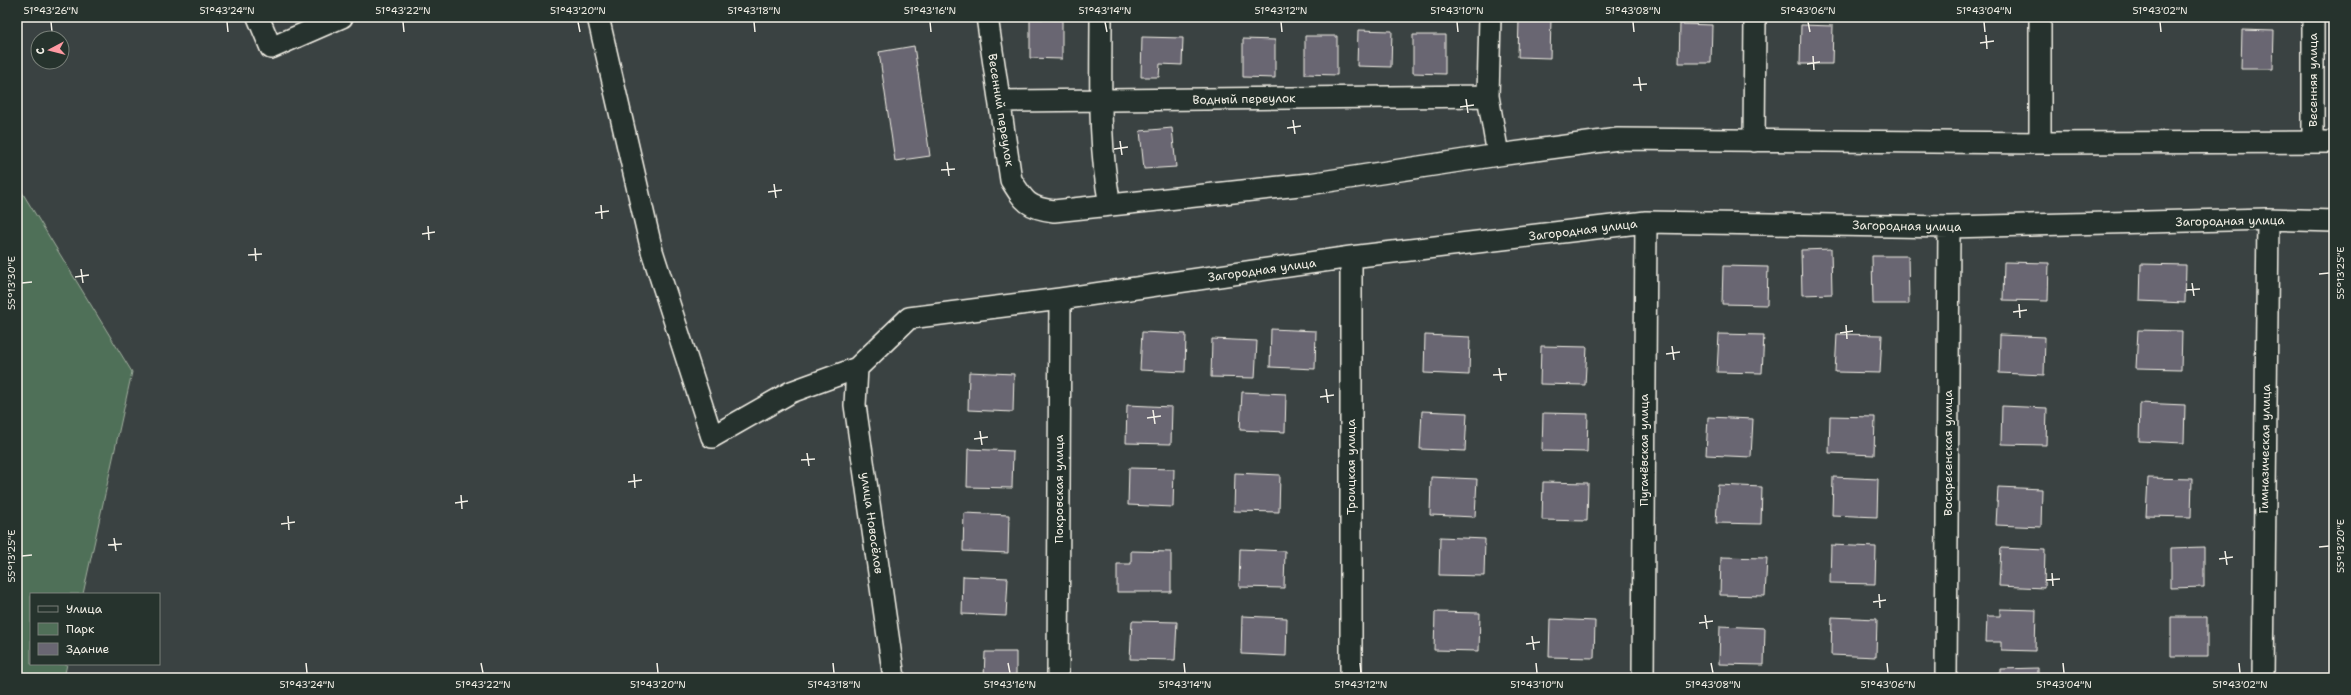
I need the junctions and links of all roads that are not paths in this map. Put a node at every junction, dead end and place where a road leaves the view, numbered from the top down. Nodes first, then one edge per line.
1 (258, 17) edge
2 (342, 17) edge
3 (598, 17) edge
4 (987, 17) edge
5 (1102, 17) edge
6 (1490, 17) edge
7 (1755, 17) edge
8 (2040, 17) edge
9 (2313, 17) edge
10 (1488, 96) junction
11 (1100, 100) junction
12 (1000, 101) junction
13 (1754, 141) junction
14 (2313, 142) junction
15 (2334, 142) edge
16 (2040, 143) junction
17 (1498, 154) junction
18 (1110, 205) junction
19 (2268, 219) junction
20 (2334, 221) edge
21 (1646, 222) junction
22 (1950, 227) junction
23 (1352, 257) junction
24 (1060, 299) junction
25 (858, 368) junction
26 (894, 678) edge
27 (1058, 678) edge
28 (1351, 678) edge
29 (1642, 678) edge
30 (1946, 678) edge
31 (2263, 678) edge

1 - 2 street
3 - 25 street
4 - 12 street, Весенний переулок
5 - 11 street
6 - 10 street
7 - 13 street
8 - 16 street
9 - 14 street, Весенняя улица
10 - 11 street, Водный переулок
10 - 17 street
11 - 12 street, Водный переулок
11 - 18 street
12 - 18 street, Весенний переулок
13 - 16 street
13 - 17 street
14 - 15 street
14 - 16 street
17 - 18 street
19 - 20 street, Загородная улица
19 - 22 street, Загородная улица
19 - 31 street, Гимназическая улица
21 - 22 street, Загородная улица
21 - 23 street, Загородная улица
21 - 29 street, Пугачёвская улица
22 - 30 street, Воскресенская улица
23 - 24 street, Загородная улица
23 - 28 street, Троицкая улица
24 - 25 street, Загородная улица
24 - 27 street, Покровская улица
25 - 26 street, улица Новосёлов

